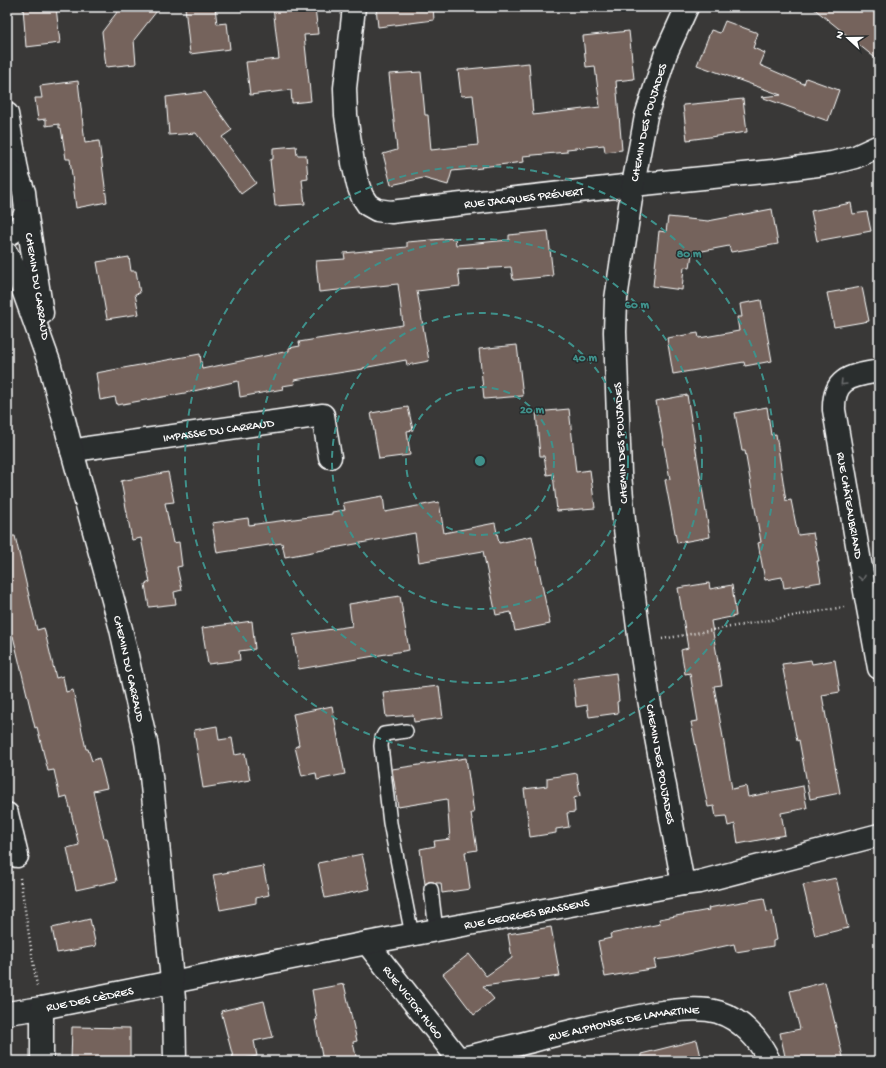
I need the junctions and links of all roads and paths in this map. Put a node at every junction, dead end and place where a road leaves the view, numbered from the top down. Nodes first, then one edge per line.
1 (354, 7) edge
2 (687, 7) edge
3 (7, 114) edge
4 (879, 146) edge
5 (13, 171) edge
6 (633, 185) junction
7 (26, 210) junction
8 (7, 234) edge
9 (7, 254) edge
10 (49, 362) junction
11 (879, 371) edge
12 (72, 451) junction
13 (330, 456) dead end
14 (867, 603) junction
15 (640, 643) junction
16 (879, 668) edge
17 (406, 731) dead end
18 (7, 814) edge
19 (879, 835) edge
20 (17, 856) joint
21 (682, 884) junction
22 (431, 889) dead end
23 (436, 930) junction
24 (412, 935) junction
25 (367, 944) junction
26 (173, 982) junction
27 (42, 1008) junction
28 (7, 1013) edge
29 (459, 1060) edge
30 (42, 1061) edge
31 (175, 1061) edge
32 (769, 1061) edge

1 - 6 street, RUE JACQUES PRÉVERT
2 - 6 street, CHEMIN DES POUJADES
3 - 5 street, CHEMIN DU CARRAUD
4 - 6 street, RUE JACQUES PRÉVERT
5 - 7 street, CHEMIN DU CARRAUD
6 - 15 street, CHEMIN DES POUJADES
7 - 8 street, CHEMIN DU CARRAUD
7 - 10 street, CHEMIN DU CARRAUD
9 - 10 street, CHEMIN DU CARRAUD
10 - 12 street, CHEMIN DU CARRAUD
11 -> 14 street, RUE CHÂTEAUBRIAND
12 - 13 street, IMPASSE DU CARRAUD
12 - 26 street, CHEMIN DU CARRAUD
14 - 15 path
14 - 16 street, RUE CHÂTEAUBRIAND
15 - 21 street, CHEMIN DES POUJADES
17 - 24 lane
18 - 20 street
19 - 21 street, RUE GEORGES BRASSENS
20 - 27 path
21 - 23 street, RUE GEORGES BRASSENS
22 - 23 lane
23 - 24 street, RUE GEORGES BRASSENS
24 - 25 street, RUE GEORGES BRASSENS
25 - 26 street, RUE GEORGES BRASSENS
25 - 29 street, RUE VICTOR HUGO
26 - 27 street, RUE DES CÈDRES
26 - 31 street, CHEMIN DU CARRAUD
27 - 28 street, RUE DES CÈDRES
27 - 30 street
29 - 32 street, RUE ALPHONSE DE LAMARTINE

